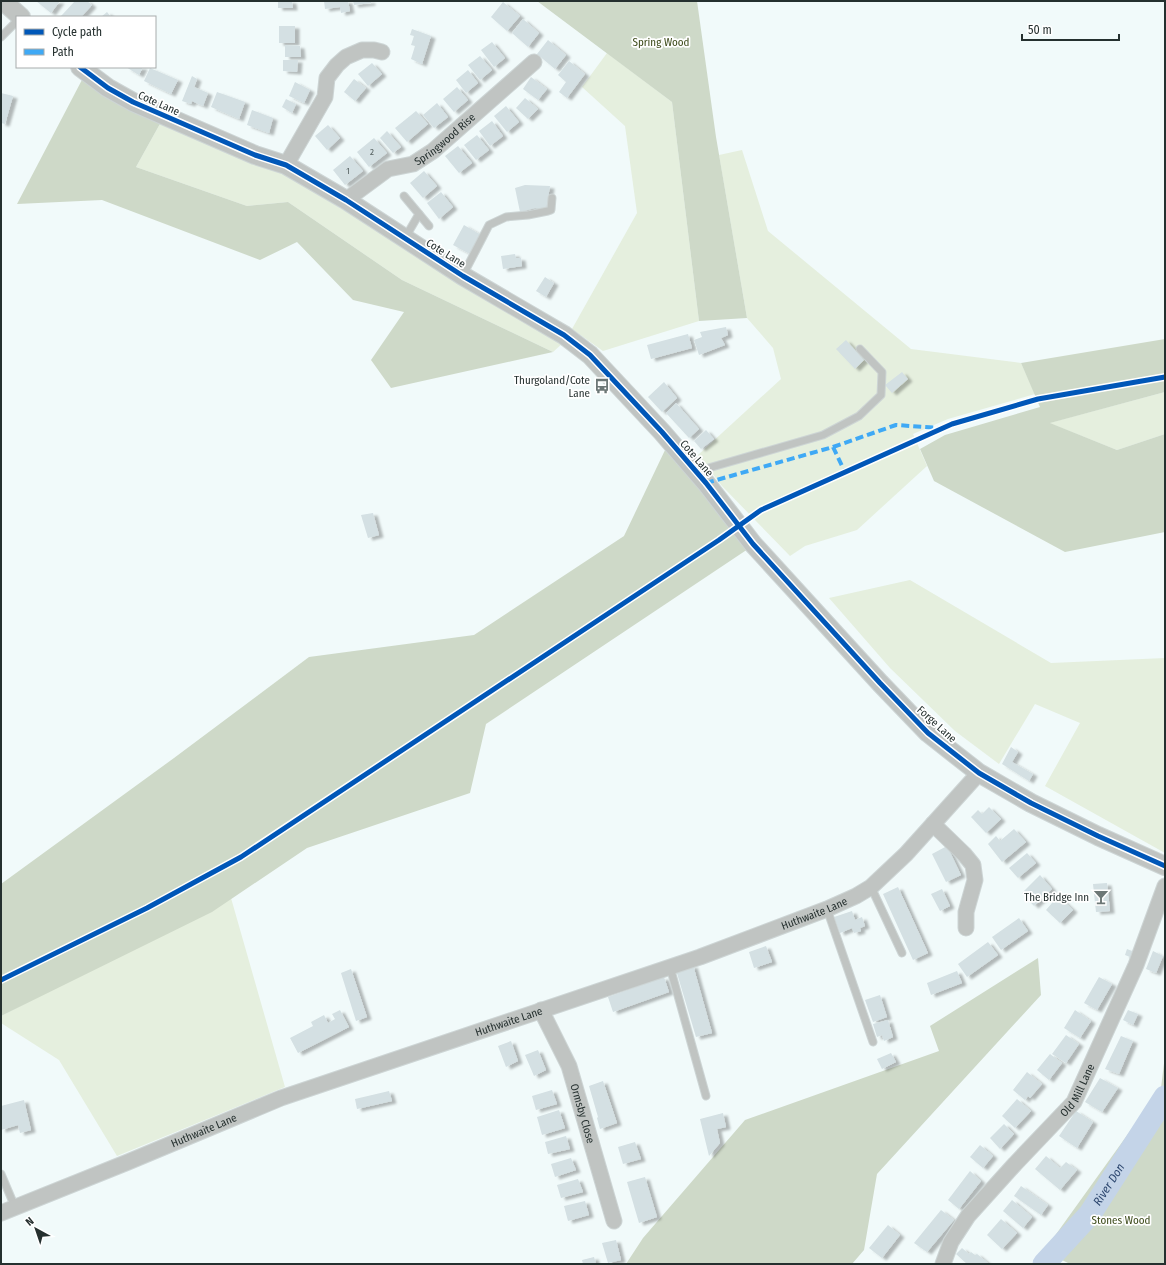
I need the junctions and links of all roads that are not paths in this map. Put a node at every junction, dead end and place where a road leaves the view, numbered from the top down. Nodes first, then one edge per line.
1 (3, 1) edge
2 (20, 16) edge
3 (16, 22) edge
4 (1, 37) edge
5 (382, 52) dead end
6 (534, 62) dead end
7 (81, 68) edge
8 (286, 165) junction
9 (404, 196) dead end
10 (552, 198) dead end
11 (346, 200) junction
12 (419, 214) junction
13 (429, 226) dead end
14 (405, 239) junction
15 (463, 276) junction
16 (860, 349) dead end
17 (696, 472) junction
18 (744, 533) joint
19 (979, 773) junction
20 (933, 824) junction
21 (1165, 866) edge
22 (1165, 886) edge
23 (871, 887) junction
24 (827, 909) junction
25 (966, 931) dead end
26 (902, 953) dead end
27 (670, 967) junction
28 (541, 1010) junction
29 (873, 1042) dead end
30 (706, 1096) dead end
31 (1, 1174) edge
32 (8, 1210) edge
33 (614, 1221) dead end
34 (943, 1264) edge

1 - 2 street
3 - 4 lane
5 - 8 street
6 - 11 street, Springwood Rise
7 - 8 street, Cote Lane
8 - 11 street, Cote Lane
9 - 12 lane
10 - 15 lane
11 - 14 street, Cote Lane
12 - 13 lane
12 - 14 lane
14 - 15 street, Cote Lane
15 - 17 street, Cote Lane
16 - 17 lane
17 - 18 street, Cote Lane
18 - 19 street, Forge Lane
19 - 20 street, Huthwaite Lane
19 - 21 street, Forge Lane
20 - 23 street, Huthwaite Lane
20 - 25 street
22 - 34 street, Old Mill Lane
23 - 24 street, Huthwaite Lane
23 - 26 lane
24 - 27 street, Huthwaite Lane
24 - 29 lane
27 - 28 street, Huthwaite Lane
27 - 30 lane
28 - 32 street, Huthwaite Lane
28 - 33 street, Ormsby Close
31 - 32 lane

